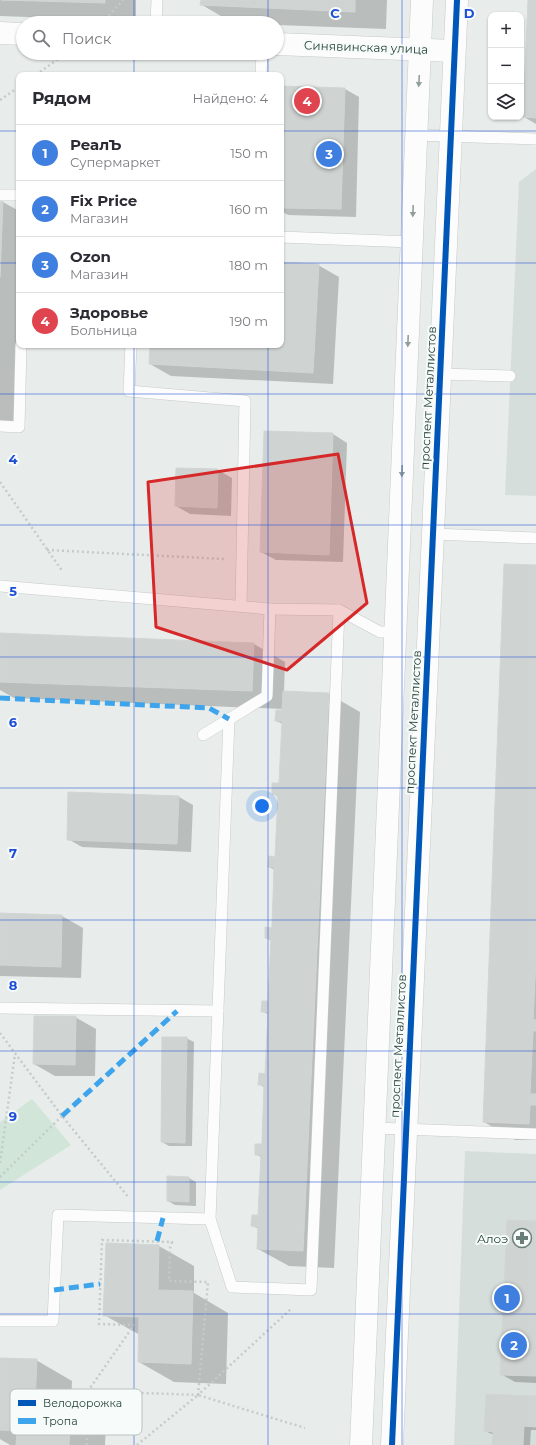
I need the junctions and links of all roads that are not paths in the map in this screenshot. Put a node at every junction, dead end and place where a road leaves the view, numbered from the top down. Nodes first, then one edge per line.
1 (157, 0) edge
2 (422, 0) edge
3 (456, 0) edge
4 (156, 16) edge
5 (0, 33) edge
6 (16, 34) edge
7 (284, 44) edge
8 (420, 50) junction
9 (454, 51) junction
10 (262, 60) edge
11 (261, 72) edge
12 (416, 135) junction
13 (450, 136) junction
14 (536, 139) edge
15 (0, 195) edge
16 (16, 195) edge
17 (284, 237) edge
18 (412, 242) junction
19 (21, 348) edge
20 (131, 348) edge
21 (440, 374) junction
22 (510, 376) dead end
23 (0, 426) edge
24 (433, 534) junction
25 (536, 538) edge
26 (0, 586) edge
27 (241, 606) junction
28 (270, 609) junction
29 (339, 610) junction
30 (396, 632) junction
31 (229, 719) junction
32 (203, 735) dead end
33 (0, 1008) edge
34 (218, 1011) junction
35 (374, 1128) junction
36 (406, 1130) junction
37 (536, 1134) edge
38 (210, 1219) junction
39 (0, 1322) edge
40 (361, 1445) edge
41 (392, 1445) edge

1 - 4 lane
2 - 8 street, проспект Металлистов
3 - 9 street, проспект Металлистов
5 - 6 street
7 - 8 street, Синявинская улица
8 - 9 street, Синявинская улица
8 -> 12 street, проспект Металлистов
9 - 13 street, проспект Металлистов
10 - 11 lane
12 - 13 lane
12 -> 18 street, проспект Металлистов
13 - 14 lane
13 - 21 street, проспект Металлистов
15 - 16 lane
17 - 18 lane
18 -> 30 street, проспект Металлистов
19 - 23 lane
20 - 27 lane
21 - 22 lane
21 - 24 street, проспект Металлистов
24 - 25 lane
24 - 36 street, проспект Металлистов
26 - 27 lane
27 - 28 lane
28 - 29 lane
28 - 31 lane
29 - 30 lane
29 - 38 lane
30 - 35 street, проспект Металлистов
31 - 32 lane
31 - 34 lane
33 - 34 lane
34 - 38 lane
35 - 36 lane
35 - 40 street, проспект Металлистов
36 - 37 lane
36 - 41 street, проспект Металлистов
38 - 39 lane

